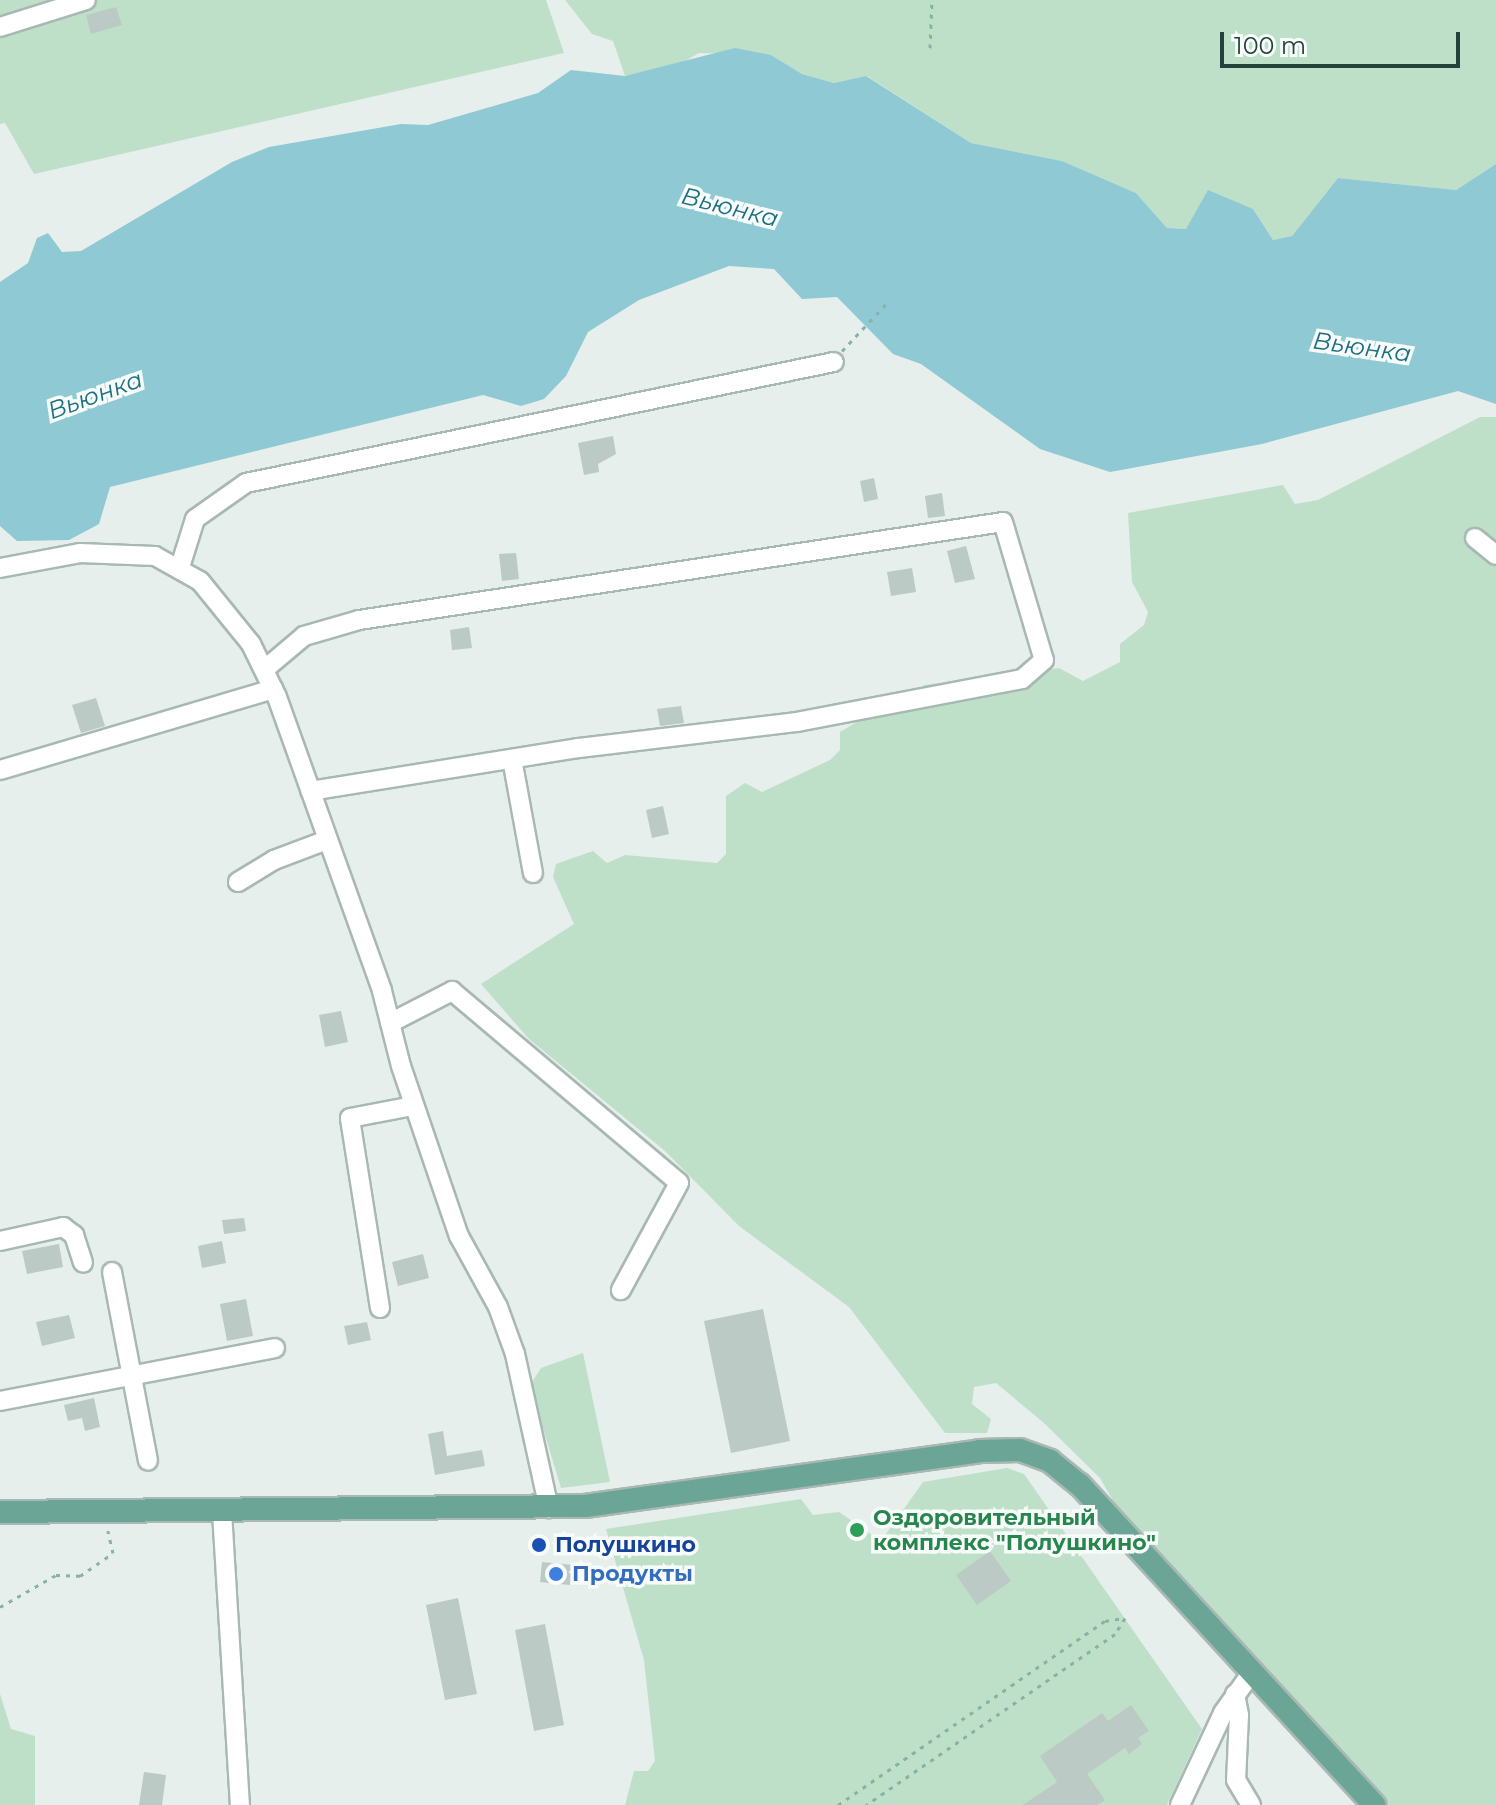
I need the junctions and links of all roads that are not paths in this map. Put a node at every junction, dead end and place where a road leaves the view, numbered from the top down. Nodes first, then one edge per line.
1 (86, 0) edge
2 (0, 27) edge
3 (834, 362) road end
4 (1475, 538) dead end
5 (1496, 555) edge
6 (180, 567) junction
7 (0, 568) edge
8 (265, 669) junction
9 (273, 689) junction
10 (512, 759) junction
11 (0, 770) edge
12 (310, 791) junction
13 (327, 840) junction
14 (533, 873) dead end
15 (238, 882) dead end
16 (390, 1023) junction
17 (413, 1106) junction
18 (0, 1241) edge
19 (83, 1263) dead end
20 (112, 1272) dead end
21 (621, 1290) dead end
22 (380, 1308) dead end
23 (275, 1348) dead end
24 (131, 1374) junction
25 (0, 1401) edge
26 (148, 1461) dead end
27 (549, 1508) junction
28 (0, 1512) edge
29 (222, 1512) junction
30 (1252, 1672) junction
31 (1235, 1694) junction
32 (240, 1805) edge
33 (1180, 1805) edge
34 (1251, 1805) edge
35 (1374, 1805) edge

1 - 2 street
3 - 6 street
4 - 5 street
6 - 7 street
6 - 8 street
8 - 9 street
8 - 10 street
9 - 11 street
9 - 12 street
10 - 12 street
10 - 14 street
12 - 13 street
13 - 15 street
13 - 16 street
16 - 17 street
16 - 21 street
17 - 22 street
17 - 27 street
18 - 19 street
20 - 24 street
23 - 24 street
24 - 25 street
24 - 26 street
27 - 29 main road
27 - 30 main road
28 - 29 main road
29 - 32 street
30 - 31 street
30 - 35 main road
31 - 33 street
31 - 34 street

